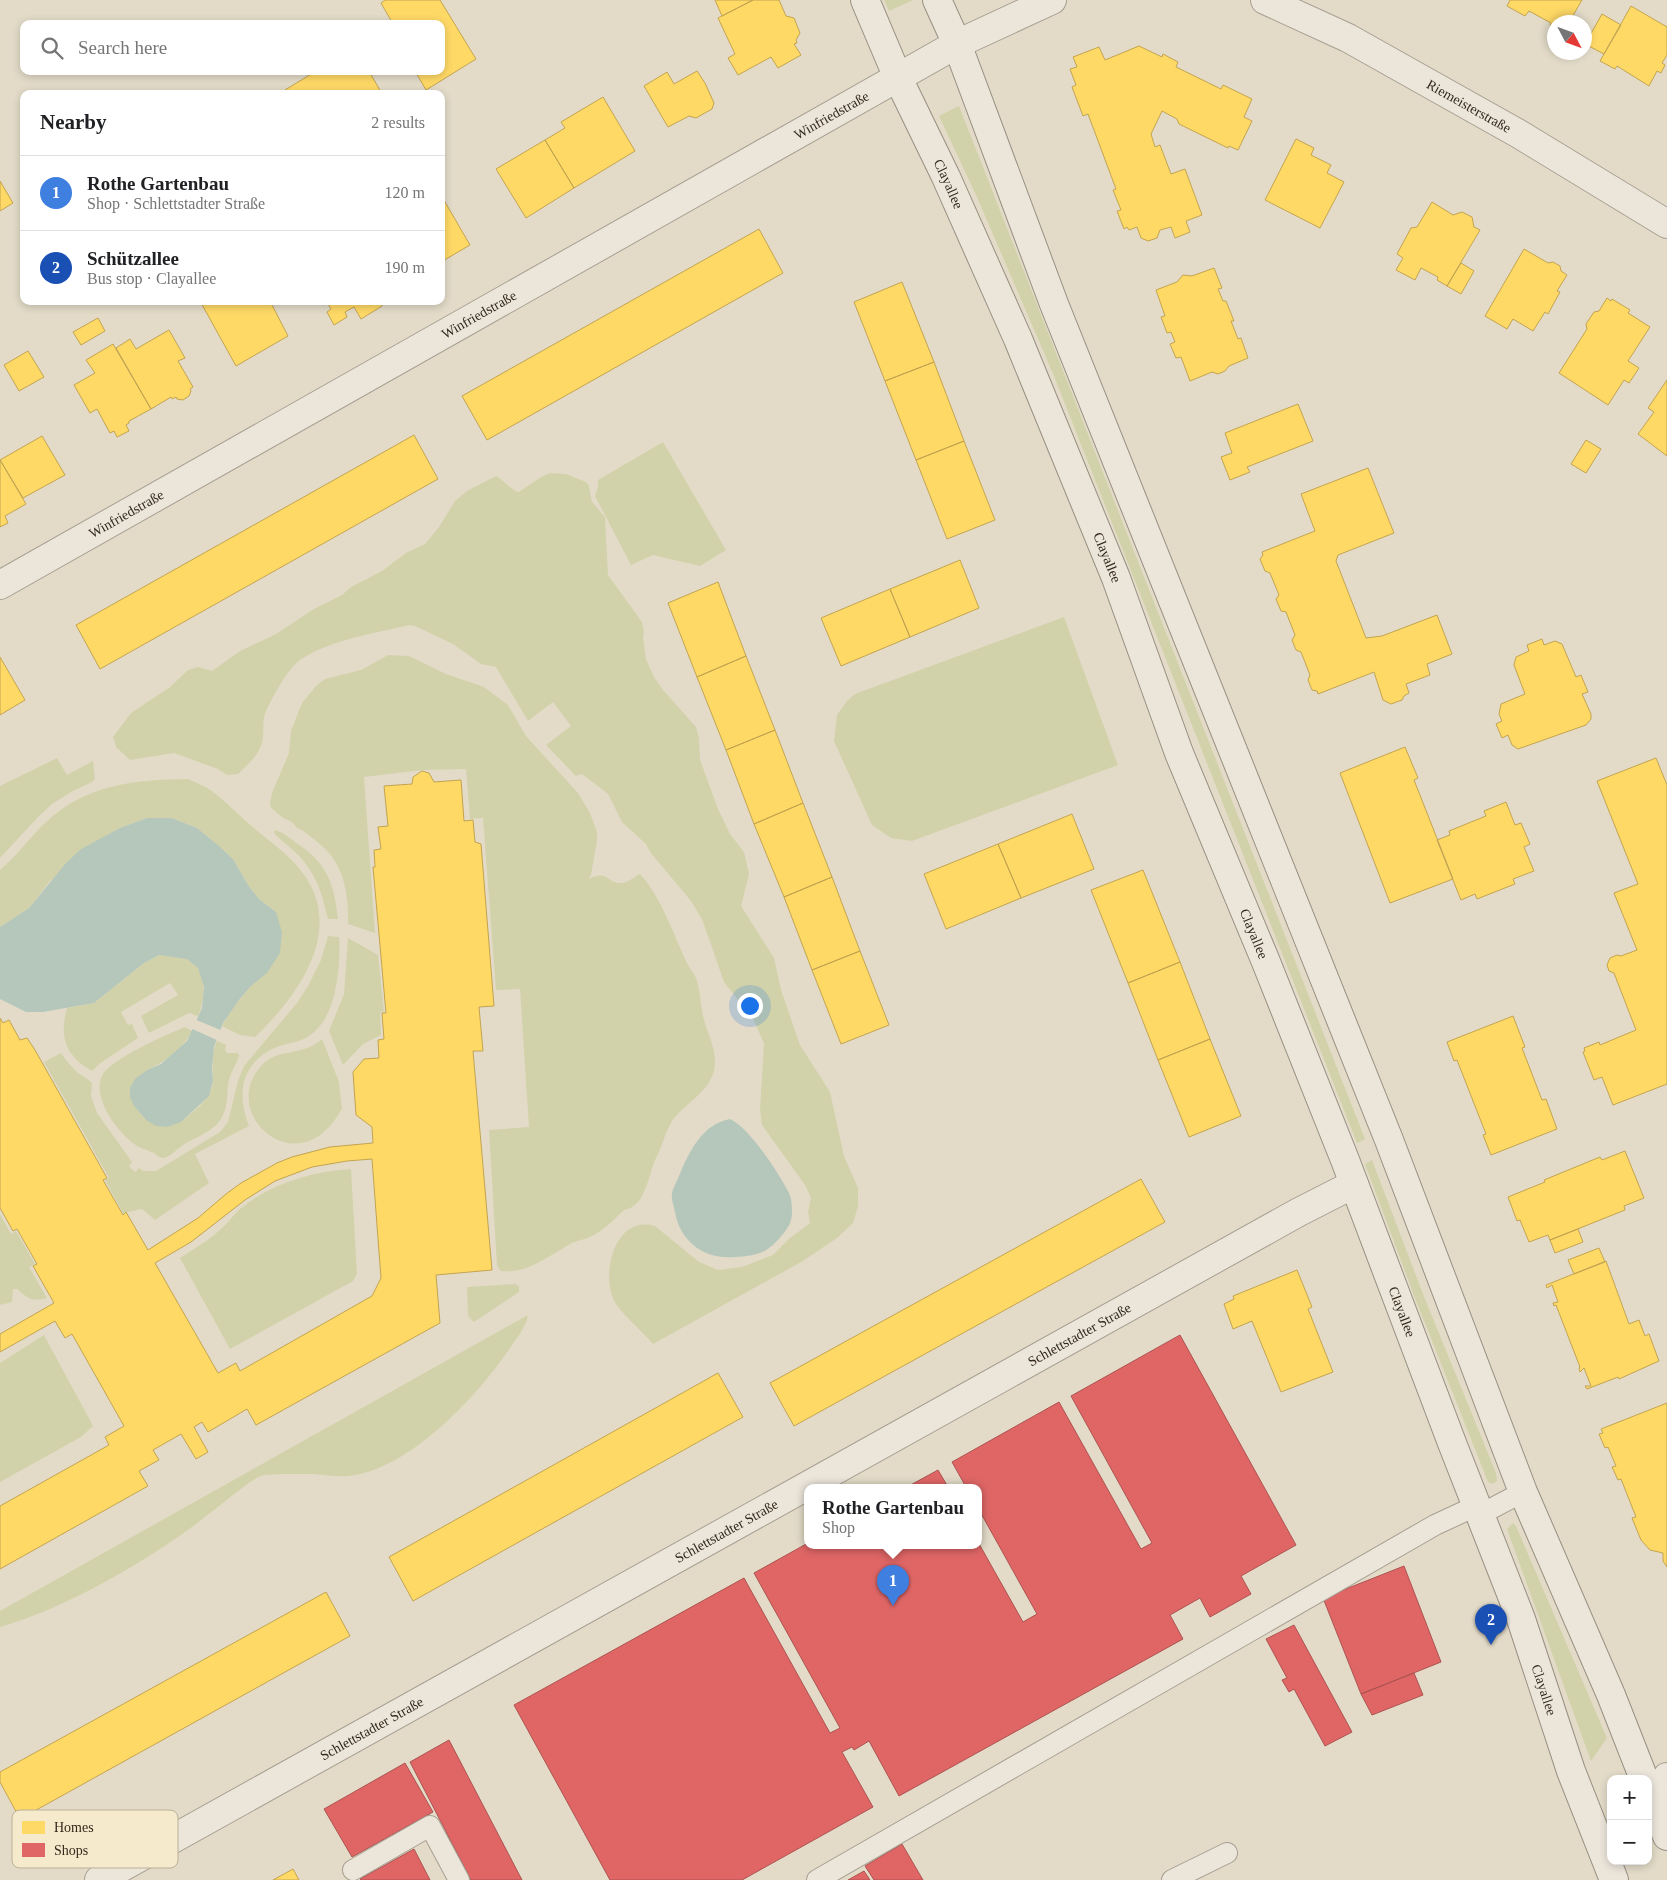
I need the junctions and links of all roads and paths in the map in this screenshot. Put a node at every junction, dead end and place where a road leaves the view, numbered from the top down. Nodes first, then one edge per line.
1 (865, 0) edge
2 (937, 0) edge
3 (1052, 0) edge
4 (1265, 0) edge
5 (957, 44) junction
6 (898, 78) junction
7 (1667, 224) edge
8 (0, 585) edge
9 (1354, 1184) junction
10 (810, 1484) edge
11 (804, 1488) edge
12 (1523, 1492) junction
13 (1479, 1509) junction
14 (1646, 1775) edge
15 (1652, 1790) edge
16 (178, 1836) edge
17 (1667, 1836) edge
18 (1227, 1852) dead end
19 (121, 1868) edge
20 (353, 1870) dead end
21 (1608, 1872) edge
22 (99, 1880) edge
23 (459, 1880) edge
24 (817, 1880) edge
25 (1172, 1880) edge

1 - 6 main road, Clayallee
2 - 5 main road
3 - 5 main road
4 - 7 main road, Riemeisterstraße
5 - 6 main road, Winfriedstraße
5 - 12 main road
6 - 8 main road, Winfriedstraße
6 - 9 main road, Clayallee
9 - 10 main road, Schlettstadter Straße
9 - 13 main road, Clayallee
11 - 16 main road, Schlettstadter Straße
12 - 13 lane
12 - 14 main road
13 - 21 main road, Clayallee
13 - 24 lane
15 - 17 main road
18 - 25 lane
19 - 22 main road, Schlettstadter Straße
20 - 23 lane

